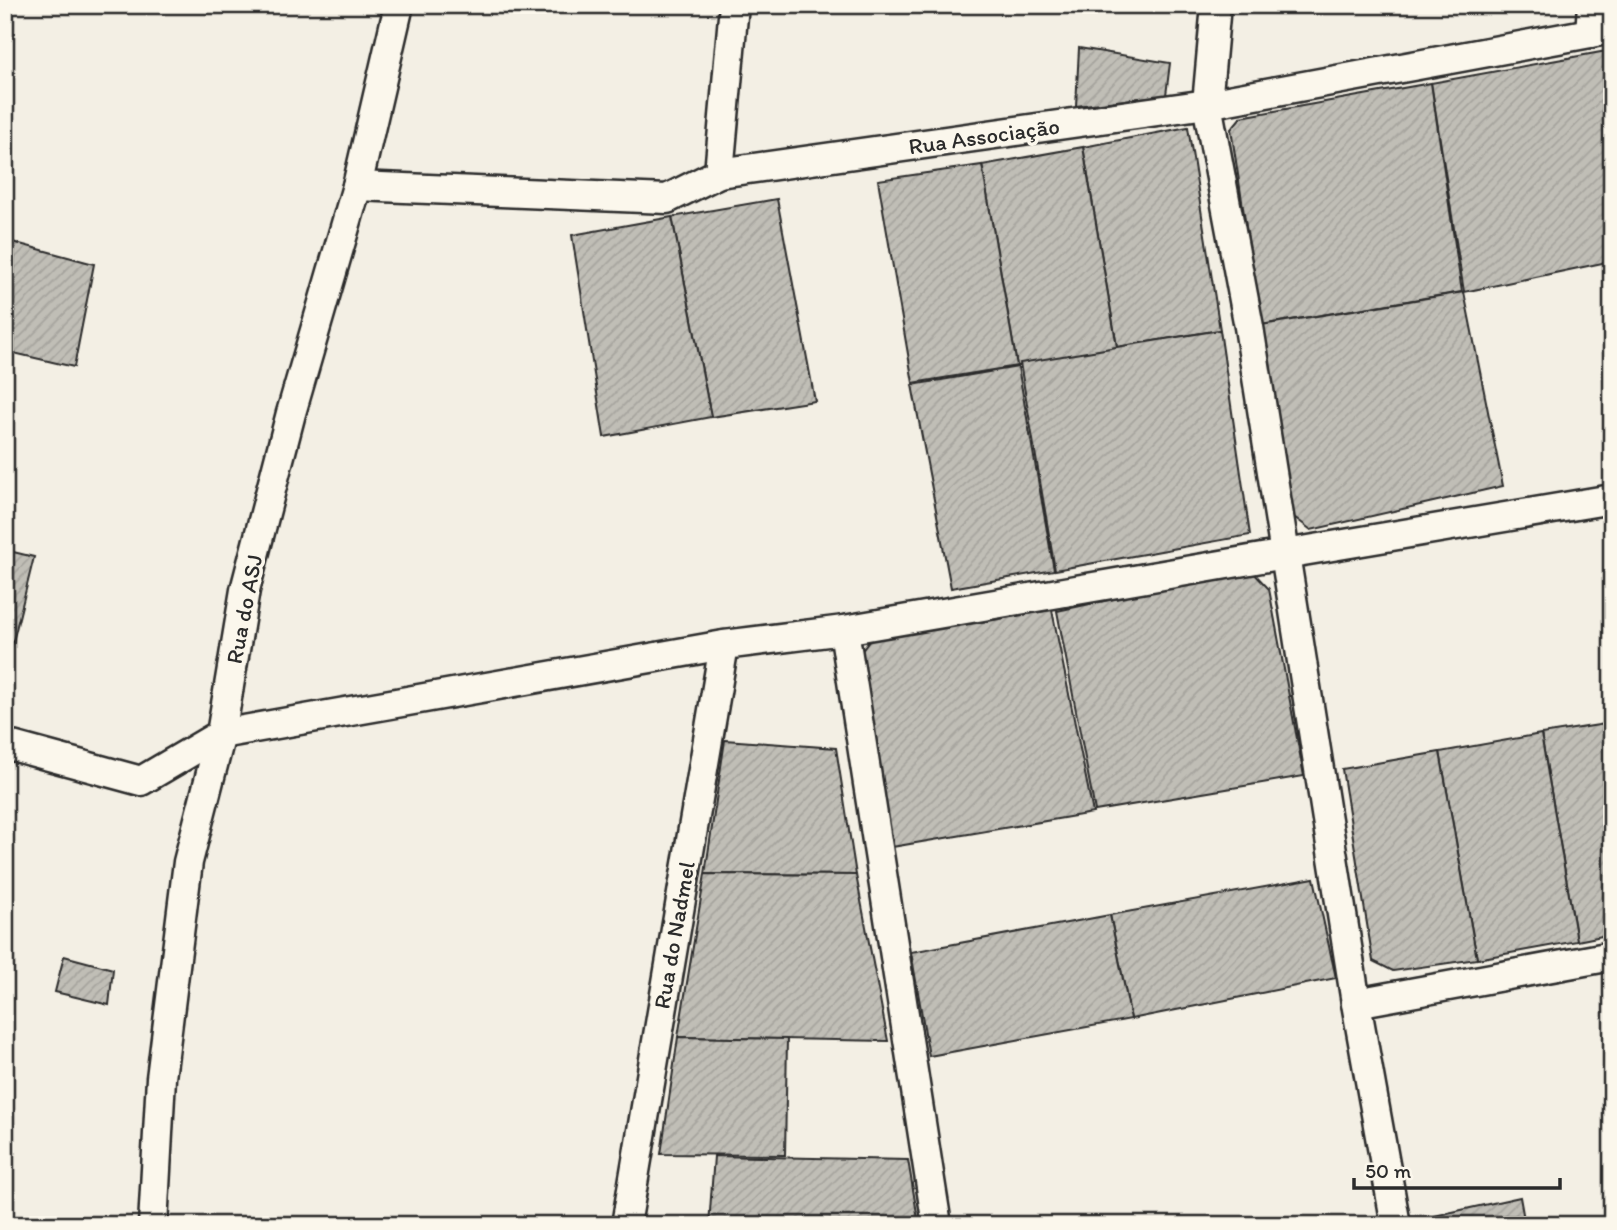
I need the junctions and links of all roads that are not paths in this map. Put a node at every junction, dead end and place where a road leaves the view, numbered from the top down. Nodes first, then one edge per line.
1 (399, 5) edge
2 (734, 5) edge
3 (1216, 5) edge
4 (1592, 5) edge
5 (1601, 31) edge
6 (1207, 104) junction
7 (719, 173) junction
8 (357, 186) junction
9 (1612, 499) edge
10 (1285, 554) junction
11 (844, 630) junction
12 (724, 645) junction
13 (221, 734) junction
14 (5, 744) edge
15 (1612, 956) edge
16 (1356, 1003) junction
17 (153, 1225) edge
18 (626, 1225) edge
19 (937, 1225) edge
20 (1396, 1225) edge

1 - 8 street, Rua do ASJ
2 - 7 street
3 - 6 street
4 - 5 street
5 - 6 street, Rua Associação
6 - 7 street, Rua Associação
6 - 10 street
7 - 8 street, Rua Associação
8 - 13 street, Rua do ASJ
9 - 10 street
10 - 11 street
10 - 16 street
11 - 12 street
11 - 19 street
12 - 13 street
12 - 18 street, Rua do Nadmel
13 - 14 street
13 - 17 street, Rua do ASJ
15 - 16 street
16 - 20 street

